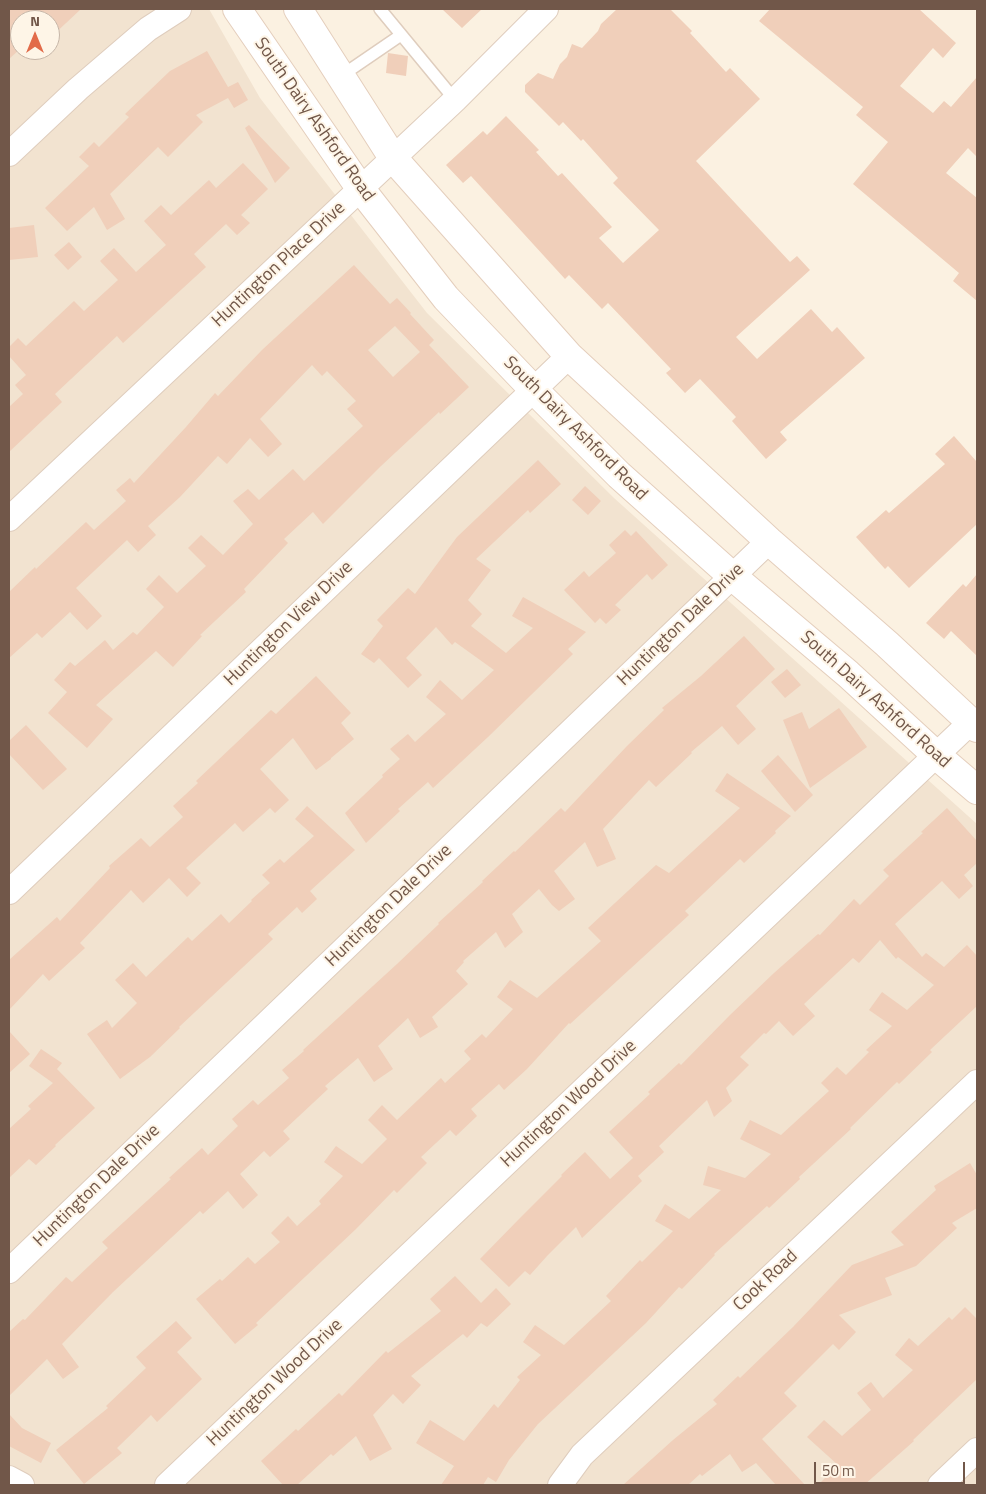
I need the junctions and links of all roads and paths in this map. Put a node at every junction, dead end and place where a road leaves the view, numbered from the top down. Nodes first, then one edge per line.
1 (179, 9) edge
2 (237, 9) edge
3 (299, 9) edge
4 (380, 9) edge
5 (546, 9) edge
6 (401, 35) junction
7 (341, 76) junction
8 (455, 100) junction
9 (9, 154) edge
10 (393, 158) junction
11 (360, 188) junction
12 (569, 356) junction
13 (534, 390) junction
14 (9, 519) edge
15 (769, 540) junction
16 (732, 576) junction
17 (974, 725) edge
18 (936, 755) junction
19 (977, 790) edge
20 (9, 892) edge
21 (977, 1082) edge
22 (9, 1271) edge
23 (977, 1450) edge
24 (9, 1478) edge
25 (22, 1485) edge
26 (167, 1485) edge
27 (560, 1485) edge
28 (940, 1485) edge

1 - 9 street
2 - 11 main road, South Dairy Ashford Road
3 - 7 main road
4 - 6 lane
5 - 8 street, Huntington Place Drive
6 - 7 lane
6 - 8 lane
7 - 10 main road
8 - 10 street, Huntington Place Drive
10 - 11 street, Huntington Place Drive
10 - 12 main road
11 - 13 main road, South Dairy Ashford Road
11 - 14 street, Huntington Place Drive
12 - 13 street, Huntington View Drive
12 - 15 main road
13 - 16 main road, South Dairy Ashford Road
13 - 20 street, Huntington View Drive
15 - 16 street, Huntington Dale Drive
15 - 17 main road
16 - 18 main road, South Dairy Ashford Road
16 - 22 street, Huntington Dale Drive
17 - 18 street, Huntington Wood Drive
18 - 19 main road, South Dairy Ashford Road
18 - 26 street, Huntington Wood Drive
21 - 27 street, Cook Road
23 - 28 street
24 - 25 street

